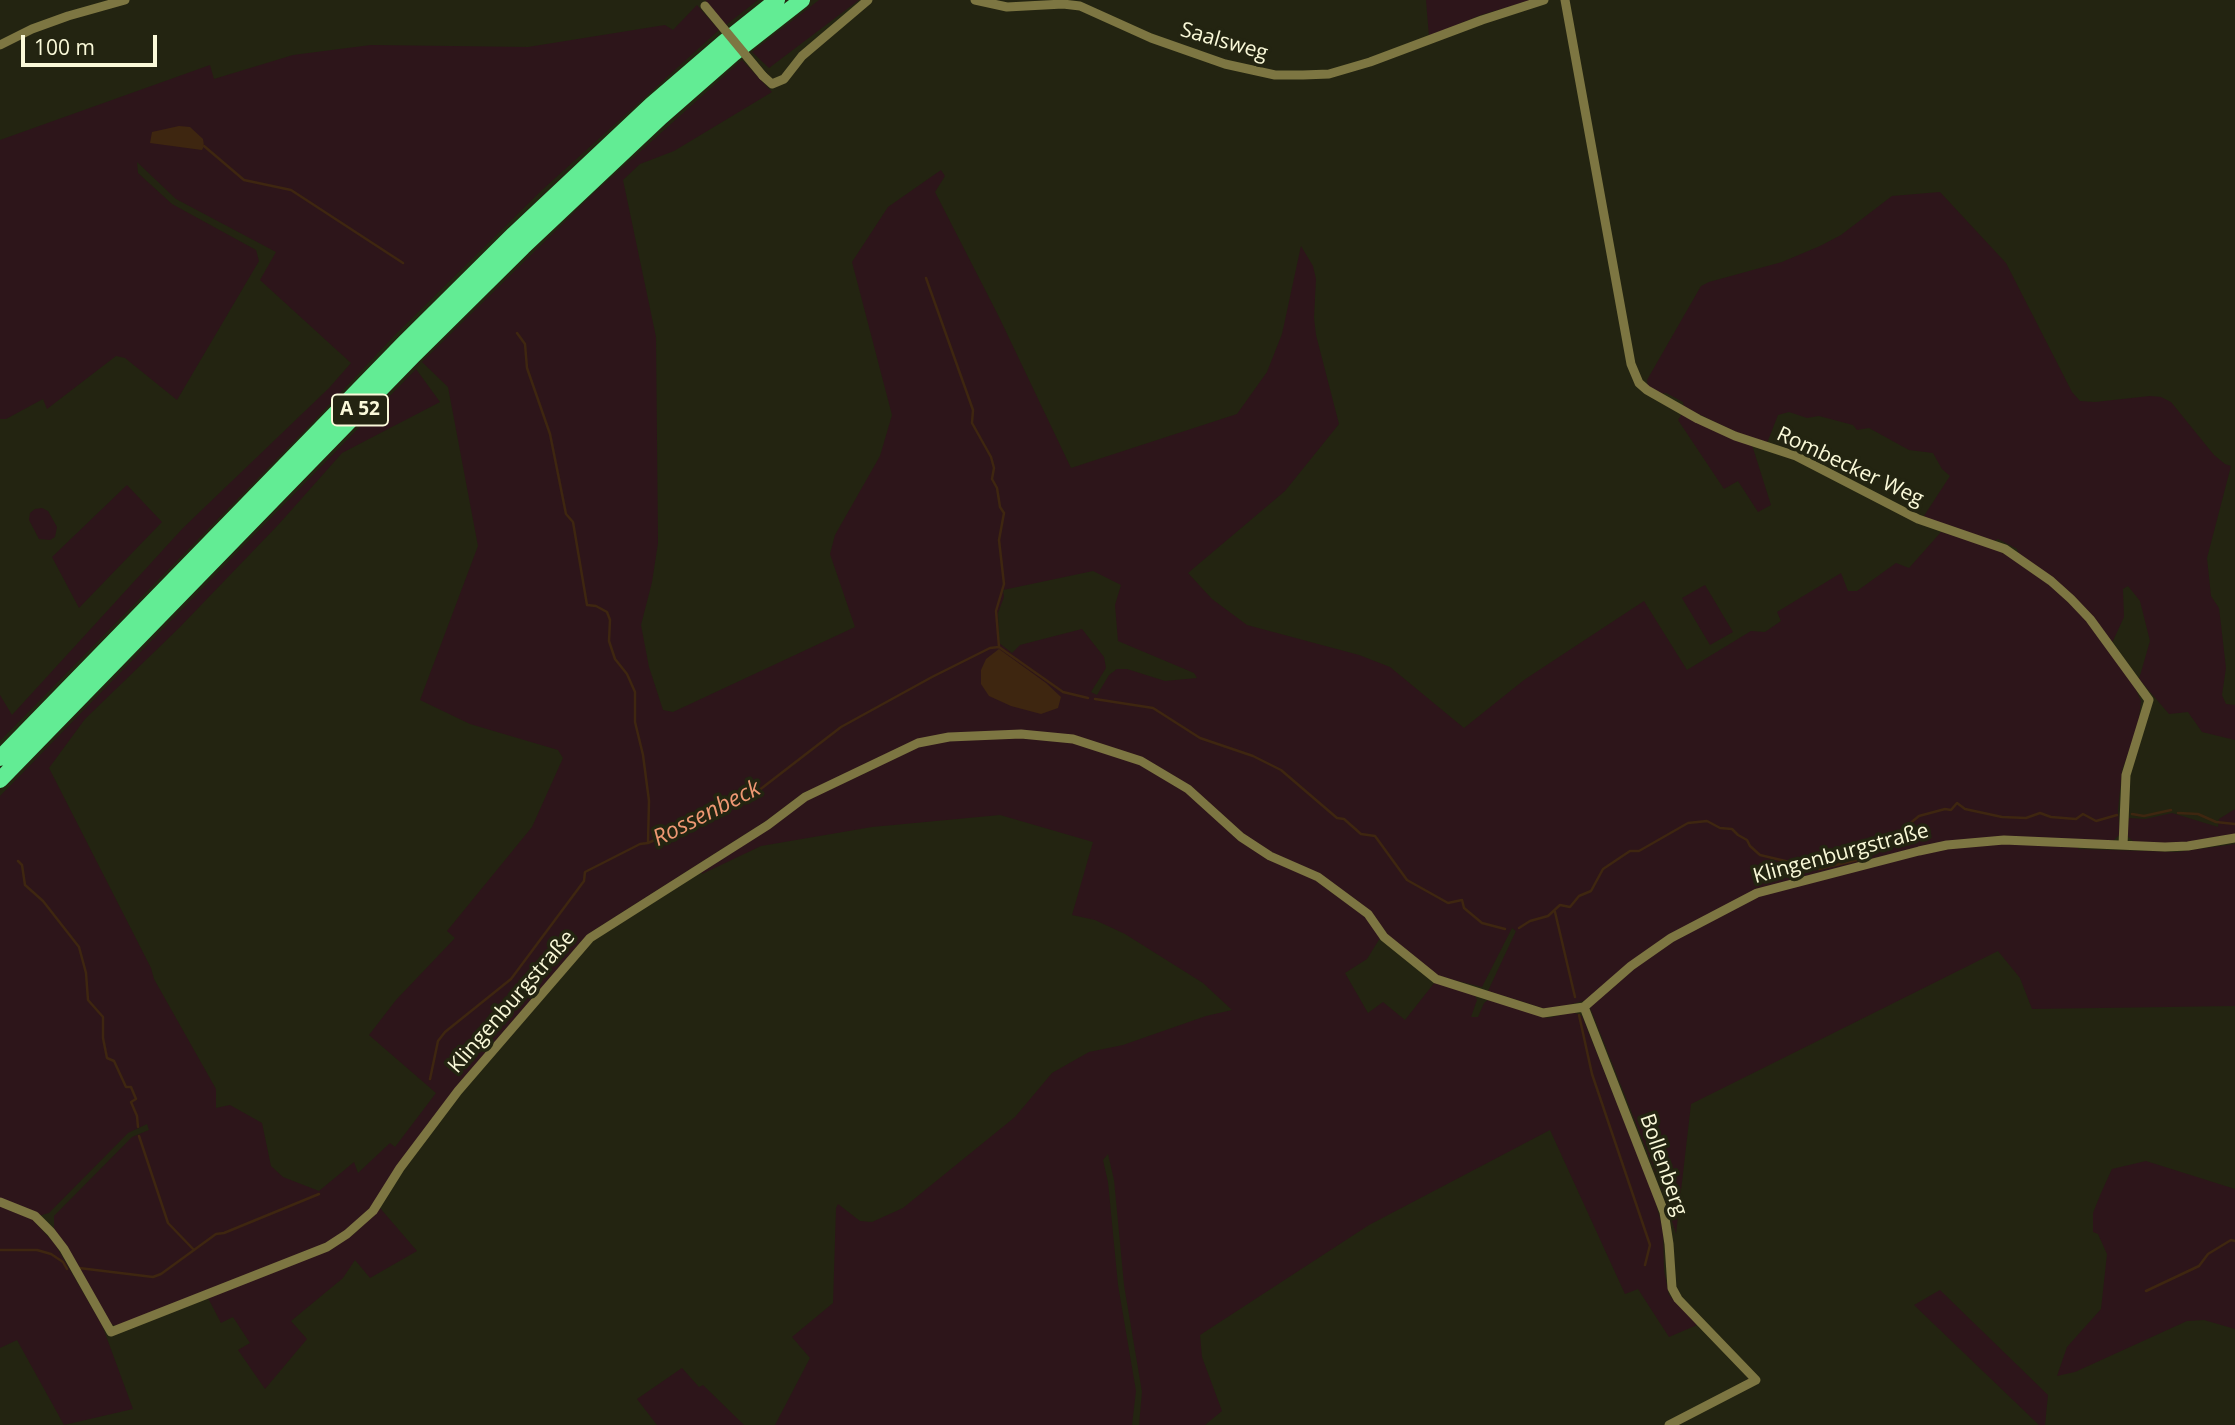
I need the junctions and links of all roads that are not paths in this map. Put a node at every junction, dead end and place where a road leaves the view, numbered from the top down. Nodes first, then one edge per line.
1 (125, 0) edge
2 (777, 0) edge
3 (802, 0) edge
4 (868, 0) edge
5 (975, 0) edge
6 (1544, 0) edge
7 (1566, 0) edge
8 (702, 3) edge
9 (0, 45) edge
10 (0, 758) edge
11 (0, 780) edge
12 (2235, 838) edge
13 (2123, 845) junction
14 (1584, 1007) junction
15 (0, 1202) edge
16 (1670, 1425) edge

1 - 9 street
2 - 10 highway, A 52
3 - 11 highway, A 52
4 - 8 street, bridge
5 - 6 street, Saalsweg
7 - 13 street, Rombecker Weg
12 - 13 street, Klingenburgstraße
13 - 14 street, Klingenburgstraße
14 - 15 street, Klingenburgstraße
14 - 16 street, Bollenberg

